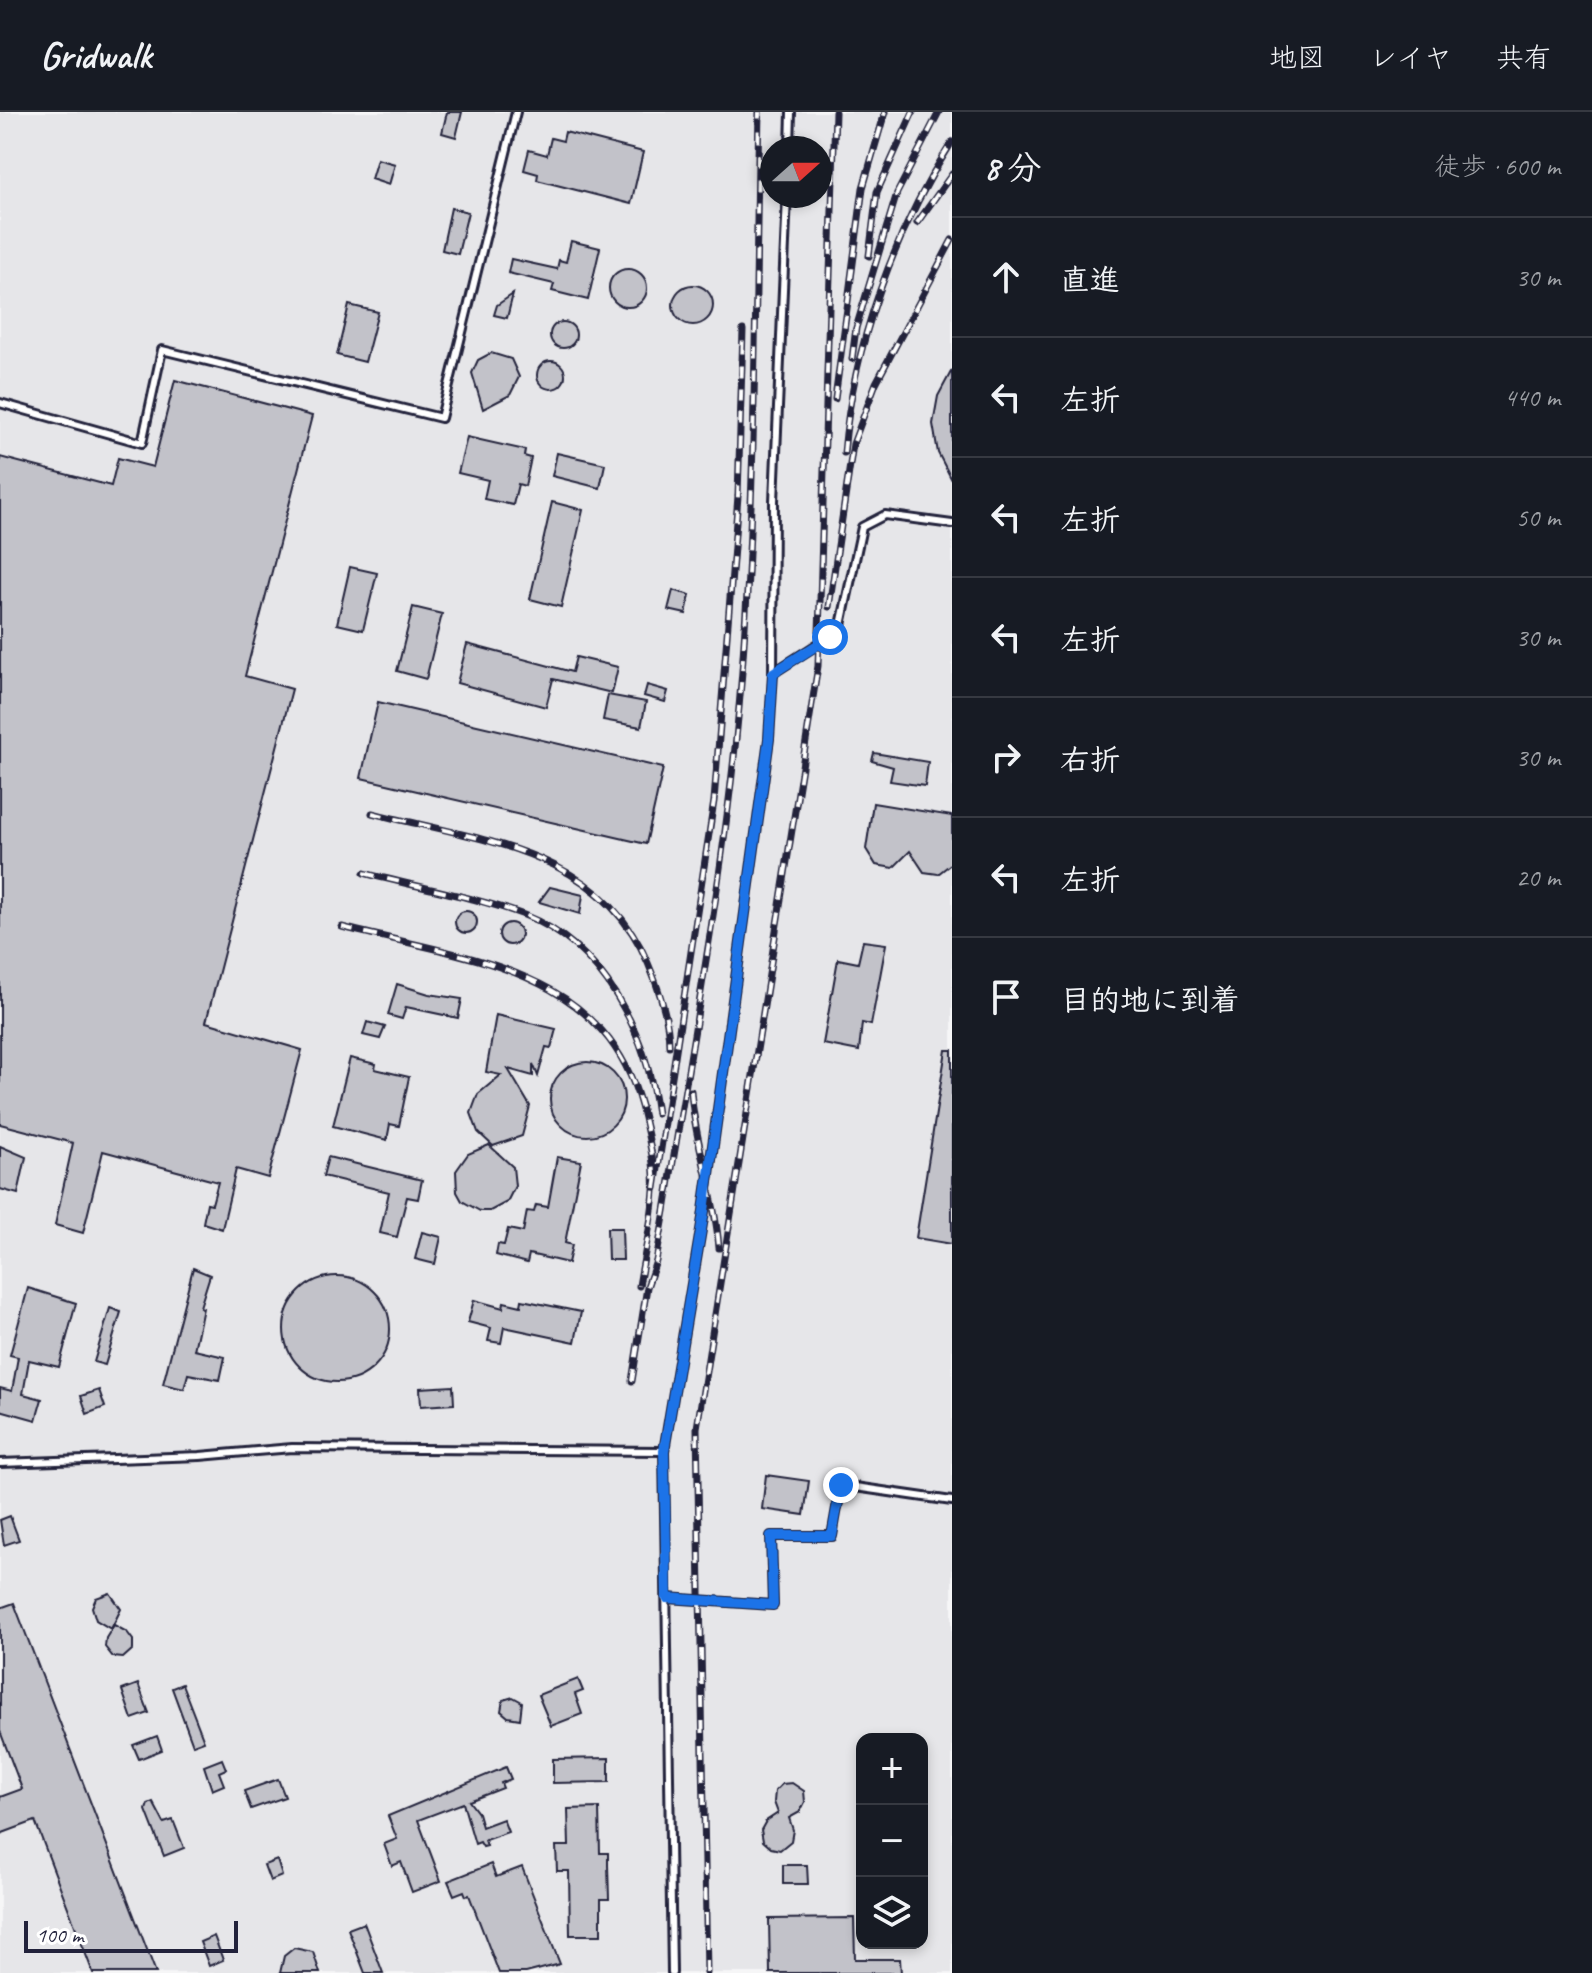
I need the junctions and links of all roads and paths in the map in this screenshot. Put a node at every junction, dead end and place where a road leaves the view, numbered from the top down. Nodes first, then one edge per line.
1 (516, 112) edge
2 (791, 112) edge
3 (790, 136) edge
4 (786, 208) edge
5 (0, 403) edge
6 (952, 524) edge
7 (773, 673) junction
8 (664, 1451) junction
9 (0, 1463) edge
10 (952, 1501) edge
11 (667, 1598) junction
12 (672, 1973) edge

1 - 5 lane
2 - 3 lane
4 - 7 lane
6 - 7 lane
7 - 8 lane
8 - 9 lane
8 - 11 lane
10 - 11 lane
11 - 12 lane

